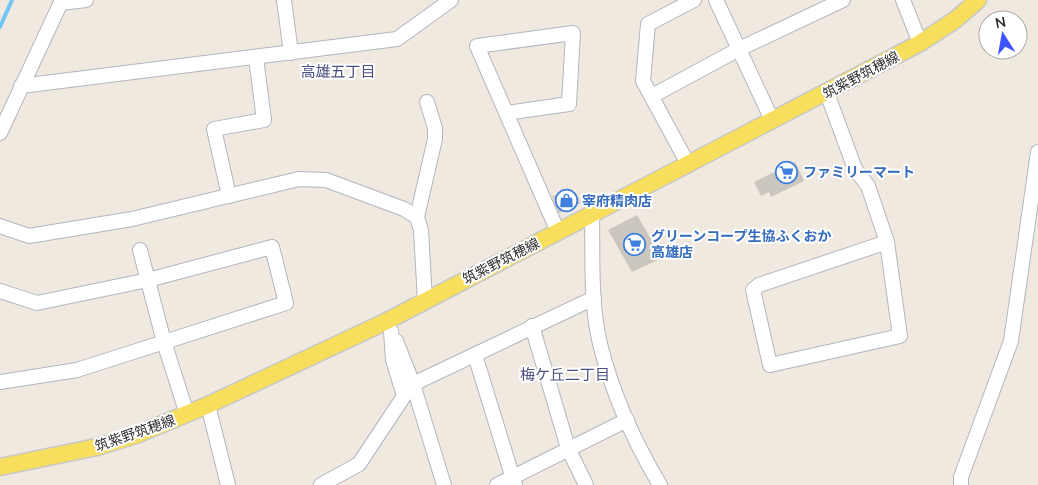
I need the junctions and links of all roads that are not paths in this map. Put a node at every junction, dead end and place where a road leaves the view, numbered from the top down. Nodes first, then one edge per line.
1 (86, 0) edge
2 (284, 0) edge
3 (451, 0) edge
4 (694, 0) edge
5 (716, 0) edge
6 (843, 0) edge
7 (903, 0) edge
8 (978, 0) edge
9 (62, 1) edge
10 (920, 44) junction
11 (739, 49) junction
12 (291, 54) junction
13 (256, 58) junction
14 (21, 86) junction
15 (827, 93) junction
16 (652, 96) junction
17 (427, 102) dead end
18 (506, 114) junction
19 (772, 120) junction
20 (0, 132) edge
21 (1038, 152) edge
22 (688, 164) junction
23 (229, 196) junction
24 (592, 214) junction
25 (417, 218) junction
26 (0, 226) edge
27 (558, 232) junction
28 (887, 242) junction
29 (140, 250) dead end
30 (148, 280) junction
31 (0, 291) edge
32 (594, 298) junction
33 (425, 300) junction
34 (389, 326) junction
35 (532, 326) junction
36 (164, 342) junction
37 (475, 356) junction
38 (0, 382) edge
39 (414, 384) junction
40 (208, 405) junction
41 (188, 414) junction
42 (627, 420) junction
43 (568, 448) junction
44 (0, 467) edge
45 (513, 482) edge
46 (228, 485) edge
47 (321, 485) edge
48 (444, 485) edge
49 (497, 485) edge
50 (586, 485) edge
51 (660, 485) edge
52 (960, 485) edge

1 - 9 street
2 - 12 street
3 - 12 street
4 - 16 street
5 - 11 street
6 - 11 street
7 - 10 street
8 - 10 main road, 筑紫野筑穂線
9 - 14 street
10 - 15 main road, 筑紫野筑穂線
11 - 16 street
11 - 19 street
12 - 13 street
13 - 14 street
13 - 23 street
14 - 20 street
15 - 19 main road, 筑紫野筑穂線
15 - 28 street
16 - 22 street
17 - 25 street
18 - 18 street
18 - 27 street
19 - 22 main road, 筑紫野筑穂線
21 - 52 street
22 - 24 main road, 筑紫野筑穂線
23 - 25 street
23 - 26 street
24 - 27 main road, 筑紫野筑穂線
24 - 32 street
25 - 33 street
27 - 33 main road, 筑紫野筑穂線
28 - 28 street
29 - 30 street
30 - 31 street
30 - 36 street
30 - 36 street
32 - 35 street
32 - 42 street
33 - 34 main road, 筑紫野筑穂線
34 - 39 street
34 - 40 main road, 筑紫野筑穂線
34 - 47 street
35 - 37 street
35 - 43 street
36 - 38 street
36 - 41 street
37 - 39 street
37 - 45 street
39 - 48 street
40 - 41 main road, 筑紫野筑穂線
40 - 46 street
41 - 44 main road, 筑紫野筑穂線
42 - 43 street
42 - 51 street
43 - 45 street
43 - 50 street
45 - 49 street

